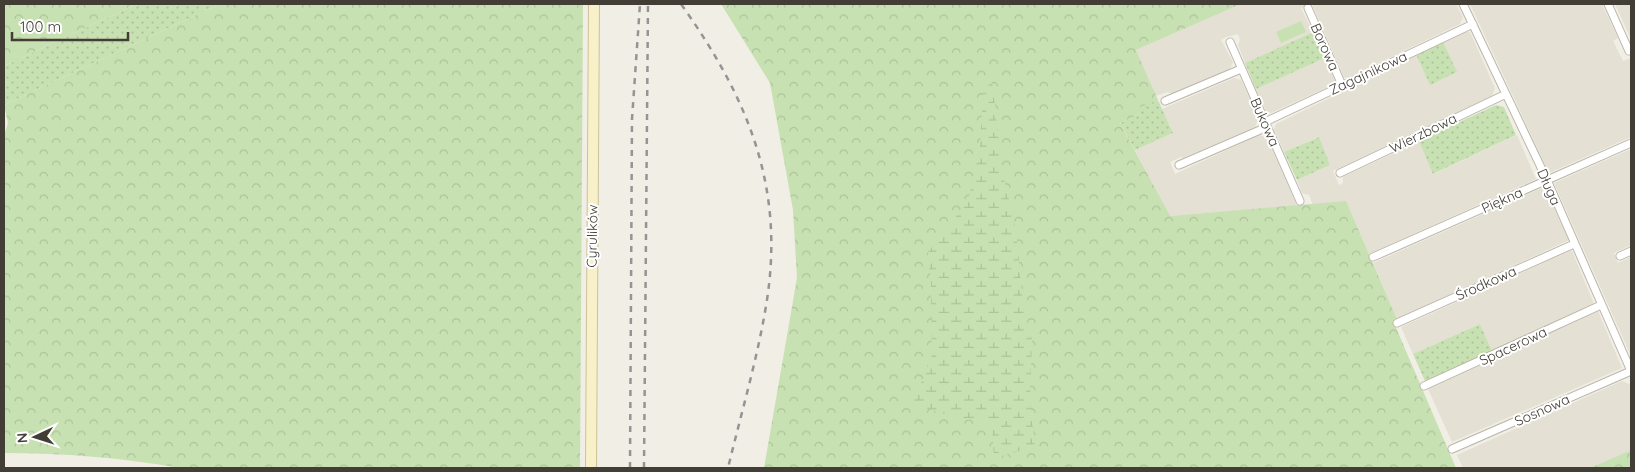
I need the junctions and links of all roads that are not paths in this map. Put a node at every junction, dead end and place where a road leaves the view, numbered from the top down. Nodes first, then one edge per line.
1 (594, 4) edge
2 (1463, 4) edge
3 (1608, 4) edge
4 (1308, 8) dead end
5 (1473, 24) junction
6 (1230, 42) dead end
7 (1629, 50) dead end
8 (1241, 68) junction
9 (1342, 85) junction
10 (1506, 94) junction
11 (1165, 102) dead end
12 (1266, 124) junction
13 (1631, 143) edge
14 (1179, 165) dead end
15 (1340, 173) dead end
16 (1546, 180) junction
17 (1300, 201) dead end
18 (1574, 244) junction
19 (1631, 251) edge
20 (1620, 256) dead end
21 (1373, 257) dead end
22 (1601, 305) junction
23 (1397, 323) dead end
24 (1631, 371) edge
25 (1424, 386) dead end
26 (1452, 449) dead end
27 (591, 468) edge

1 - 27 main road, Cyrulików
2 - 5 street, Długa
3 - 7 street
4 - 9 street, Borowa
5 - 9 street, Zagajnikowa
5 - 10 street, Długa
6 - 8 street, Bukowa
8 - 11 street
8 - 12 street, Bukowa
9 - 12 street, Zagajnikowa
10 - 15 street, Wierzbowa
10 - 16 street, Długa
12 - 14 street, Zagajnikowa
12 - 17 street, Bukowa
13 - 16 street, Piękna
16 - 18 street, Długa
16 - 21 street, Piękna
18 - 22 street, Długa
18 - 23 street, Środkowa
19 - 20 street
22 - 24 street, Długa
22 - 25 street, Spacerowa
24 - 26 street, Sosnowa

